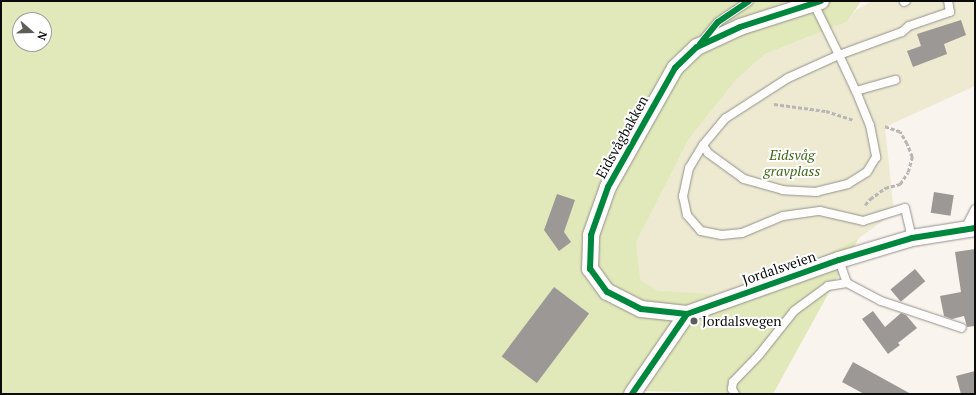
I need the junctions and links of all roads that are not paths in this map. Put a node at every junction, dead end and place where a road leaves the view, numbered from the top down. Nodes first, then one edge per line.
1 (749, 1) edge
2 (948, 1) edge
3 (818, 2) edge
4 (697, 47) junction
5 (839, 55) junction
6 (895, 80) dead end
7 (856, 92) junction
8 (703, 145) junction
9 (975, 209) edge
10 (970, 229) edge
11 (912, 238) junction
12 (839, 260) junction
13 (847, 283) junction
14 (687, 314) junction
15 (962, 328) dead end
16 (632, 394) edge
17 (734, 394) edge

1 - 4 lane
2 - 5 lane
3 - 4 street, Eidsvågbakken
3 - 5 lane
4 - 14 street, Eidsvågbakken
5 - 7 lane
5 - 8 lane
6 - 7 lane
7 - 8 lane
8 - 11 lane
9 - 10 lane, Jordalsveien
10 - 11 street, Jordalsveien
11 - 12 street, Jordalsveien
12 - 13 lane
12 - 14 street, Jordalsveien
13 - 15 lane
13 - 17 lane
14 - 16 street

